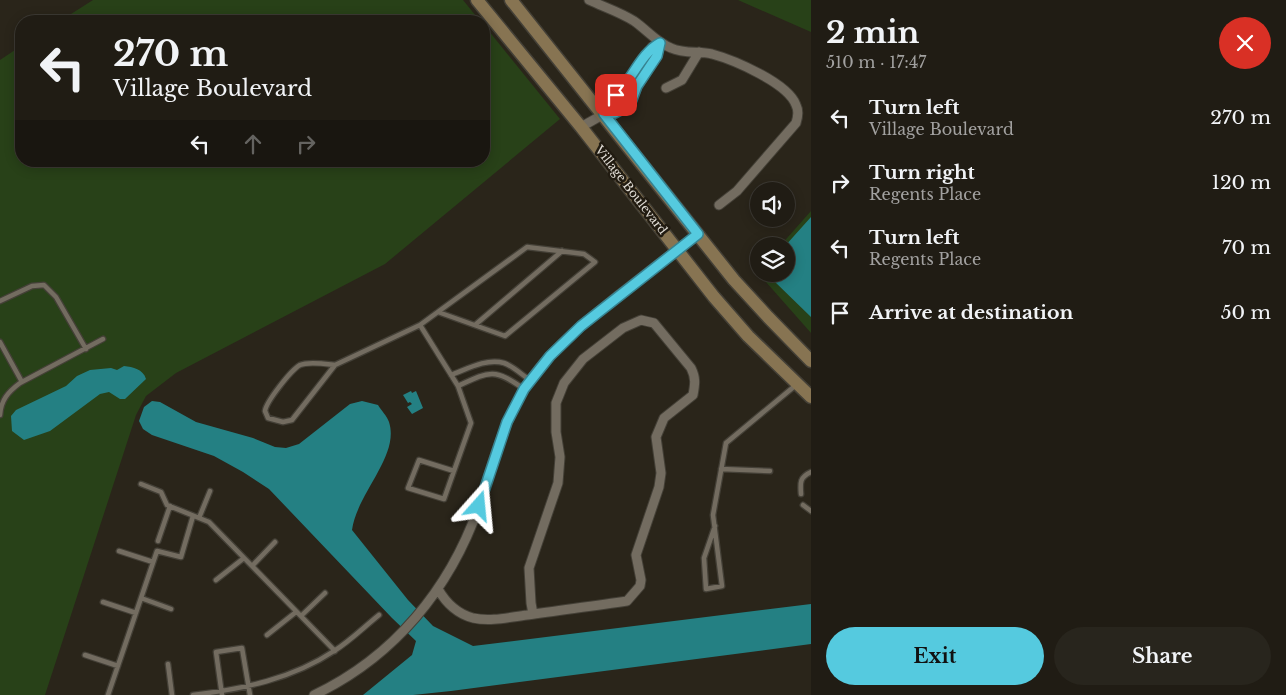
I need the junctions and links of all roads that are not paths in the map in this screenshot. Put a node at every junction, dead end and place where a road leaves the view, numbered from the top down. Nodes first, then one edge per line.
1 (477, 0) edge
2 (511, 0) edge
3 (588, 0) edge
4 (489, 15) edge
5 (490, 16) edge
6 (660, 43) junction
7 (699, 52) junction
8 (666, 88) dead end
9 (604, 114) junction
10 (581, 127) junction
11 (719, 205) dead end
12 (698, 234) junction
13 (677, 249) junction
14 (562, 251) junction
15 (0, 301) edge
16 (438, 312) junction
17 (420, 325) junction
18 (474, 325) junction
19 (103, 339) dead end
20 (0, 342) edge
21 (86, 349) junction
22 (811, 361) edge
23 (335, 365) junction
24 (451, 375) junction
25 (530, 380) junction
26 (22, 382) junction
27 (797, 384) junction
28 (458, 386) junction
29 (524, 389) junction
30 (811, 397) edge
31 (0, 415) edge
32 (721, 469) junction
33 (454, 471) junction
34 (770, 471) dead end
35 (811, 472) edge
36 (141, 484) dead end
37 (210, 492) dead end
38 (801, 494) dead end
39 (804, 505) dead end
40 (170, 506) junction
41 (811, 510) edge
42 (193, 516) junction
43 (200, 518) junction
44 (715, 526) junction
45 (158, 541) dead end
46 (275, 542) dead end
47 (119, 551) dead end
48 (244, 558) junction
49 (153, 562) junction
50 (252, 566) junction
51 (216, 580) dead end
52 (438, 590) junction
53 (325, 593) dead end
54 (141, 598) junction
55 (103, 602) dead end
56 (172, 609) dead end
57 (296, 612) junction
58 (136, 613) junction
59 (533, 614) junction
60 (379, 615) dead end
61 (301, 616) junction
62 (267, 635) dead end
63 (335, 651) junction
64 (85, 655) dead end
65 (168, 664) dead end
66 (118, 666) junction
67 (248, 686) junction
68 (222, 693) edge
69 (108, 695) edge
70 (172, 695) edge
71 (193, 695) edge
72 (250, 695) edge
73 (314, 695) edge

1 - 4 street, Village Boulevard
2 - 9 street, Village Boulevard
3 - 6 street
5 - 10 street, Village Boulevard
6 - 7 street
6 - 9 street
6 - 9 street
7 - 8 street
7 - 11 street
9 - 10 street
9 - 12 street, Village Boulevard
10 - 13 street, Village Boulevard
12 - 13 street
12 - 22 street, Village Boulevard
13 - 25 street
13 - 27 street, Village Boulevard
14 - 16 lane
14 - 18 lane
14 - 18 lane
15 - 21 lane
16 - 17 lane
16 - 18 lane
17 - 23 lane
17 - 24 lane
19 - 21 lane
20 - 26 lane
21 - 26 lane
23 - 23 lane
24 - 25 lane
24 - 28 lane
25 - 29 street
26 - 31 lane
27 - 30 street, Village Boulevard
27 - 32 lane
28 - 29 lane
28 - 33 lane
29 - 52 street
32 - 34 lane
32 - 44 lane
33 - 33 lane
35 - 38 lane
36 - 40 lane
37 - 43 lane
39 - 41 lane
40 - 42 lane
40 - 45 lane
42 - 43 lane
42 - 49 lane
43 - 48 lane
44 - 44 lane
46 - 50 lane
47 - 49 lane
48 - 50 lane
48 - 51 lane
49 - 54 lane
50 - 57 lane
52 - 59 street
52 - 73 street
53 - 61 lane
54 - 56 lane
54 - 58 lane
55 - 58 lane
57 - 61 lane
57 - 62 lane
58 - 66 lane
59 - 59 street
60 - 63 lane
61 - 63 lane
63 - 67 lane
64 - 66 lane
65 - 70 lane
66 - 69 lane
67 - 68 lane
67 - 68 lane
67 - 72 lane
68 - 71 lane

